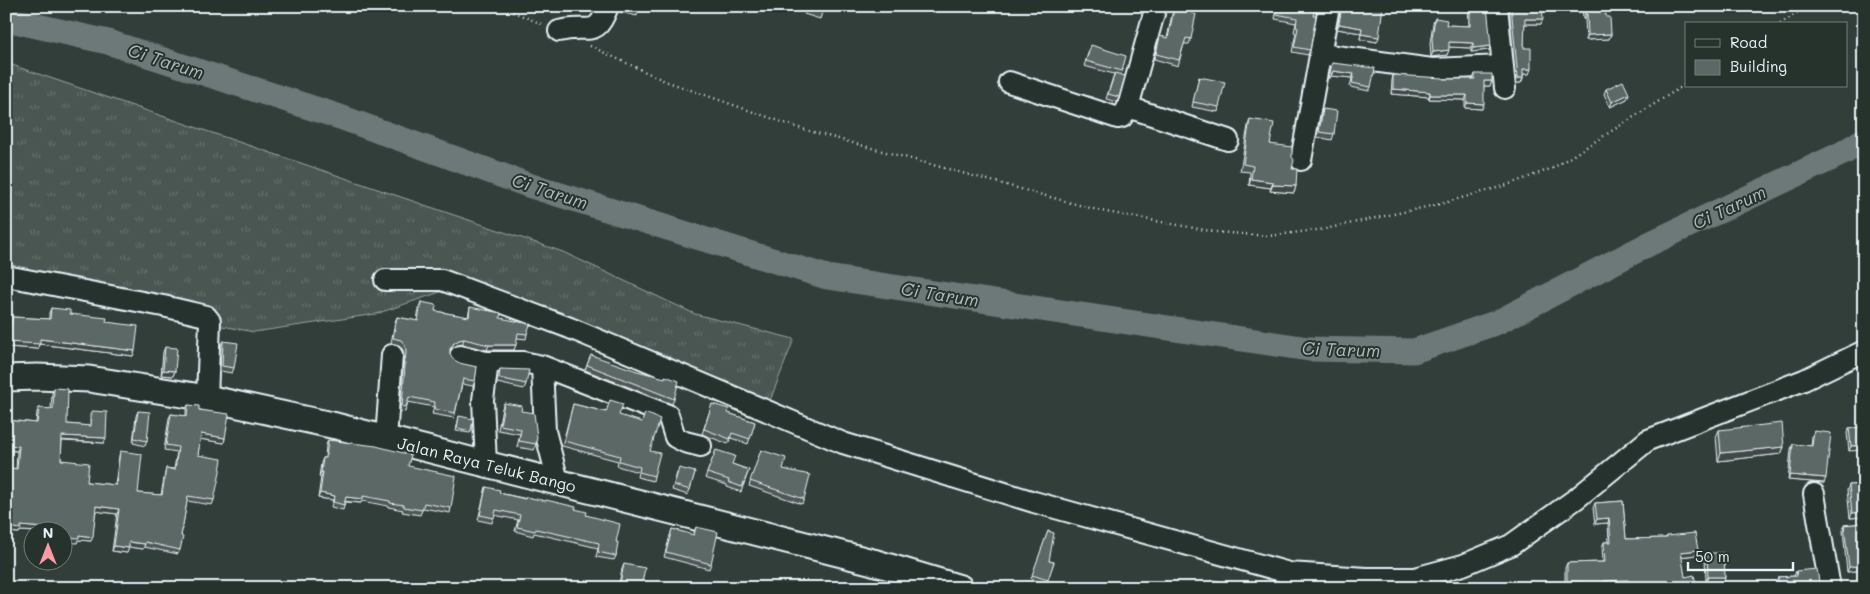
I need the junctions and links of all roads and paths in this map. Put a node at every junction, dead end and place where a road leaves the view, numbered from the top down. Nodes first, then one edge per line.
1 (499, 6) edge
2 (608, 6) edge
3 (1156, 6) edge
4 (1329, 6) edge
5 (1497, 6) edge
6 (1808, 6) edge
7 (1783, 22) edge
8 (560, 31) joint
9 (587, 45) dead end
10 (1321, 54) junction
11 (1503, 66) junction
12 (1009, 82) dead end
13 (1685, 85) edge
14 (1505, 88) dead end
15 (1128, 107) junction
16 (1228, 140) dead end
17 (1301, 160) dead end
18 (6, 276) edge
19 (385, 280) dead end
20 (1864, 351) edge
21 (392, 355) dead end
22 (460, 356) dead end
23 (488, 362) junction
24 (542, 366) junction
25 (6, 378) edge
26 (208, 398) junction
27 (386, 439) junction
28 (701, 446) dead end
29 (486, 464) junction
30 (558, 481) junction
31 (1814, 494) dead end
32 (960, 588) edge
33 (1830, 588) edge

1 - 8 path
2 - 8 street
3 - 15 street
4 - 10 street
5 - 11 street
6 - 7 path
9 - 13 path
10 - 11 street
10 - 17 street
11 - 14 street
12 - 15 street
15 - 16 street
18 - 26 street
19 - 20 street
21 - 27 street
22 - 23 street
23 - 24 street
23 - 29 street
24 - 28 street
24 - 30 street
25 - 26 main road, Jalan Raya Teluk Bango
26 - 27 main road, Jalan Raya Teluk Bango
27 - 29 main road, Jalan Raya Teluk Bango
29 - 30 main road, Jalan Raya Teluk Bango
30 - 32 main road, Jalan Raya Teluk Bango
31 - 33 street

